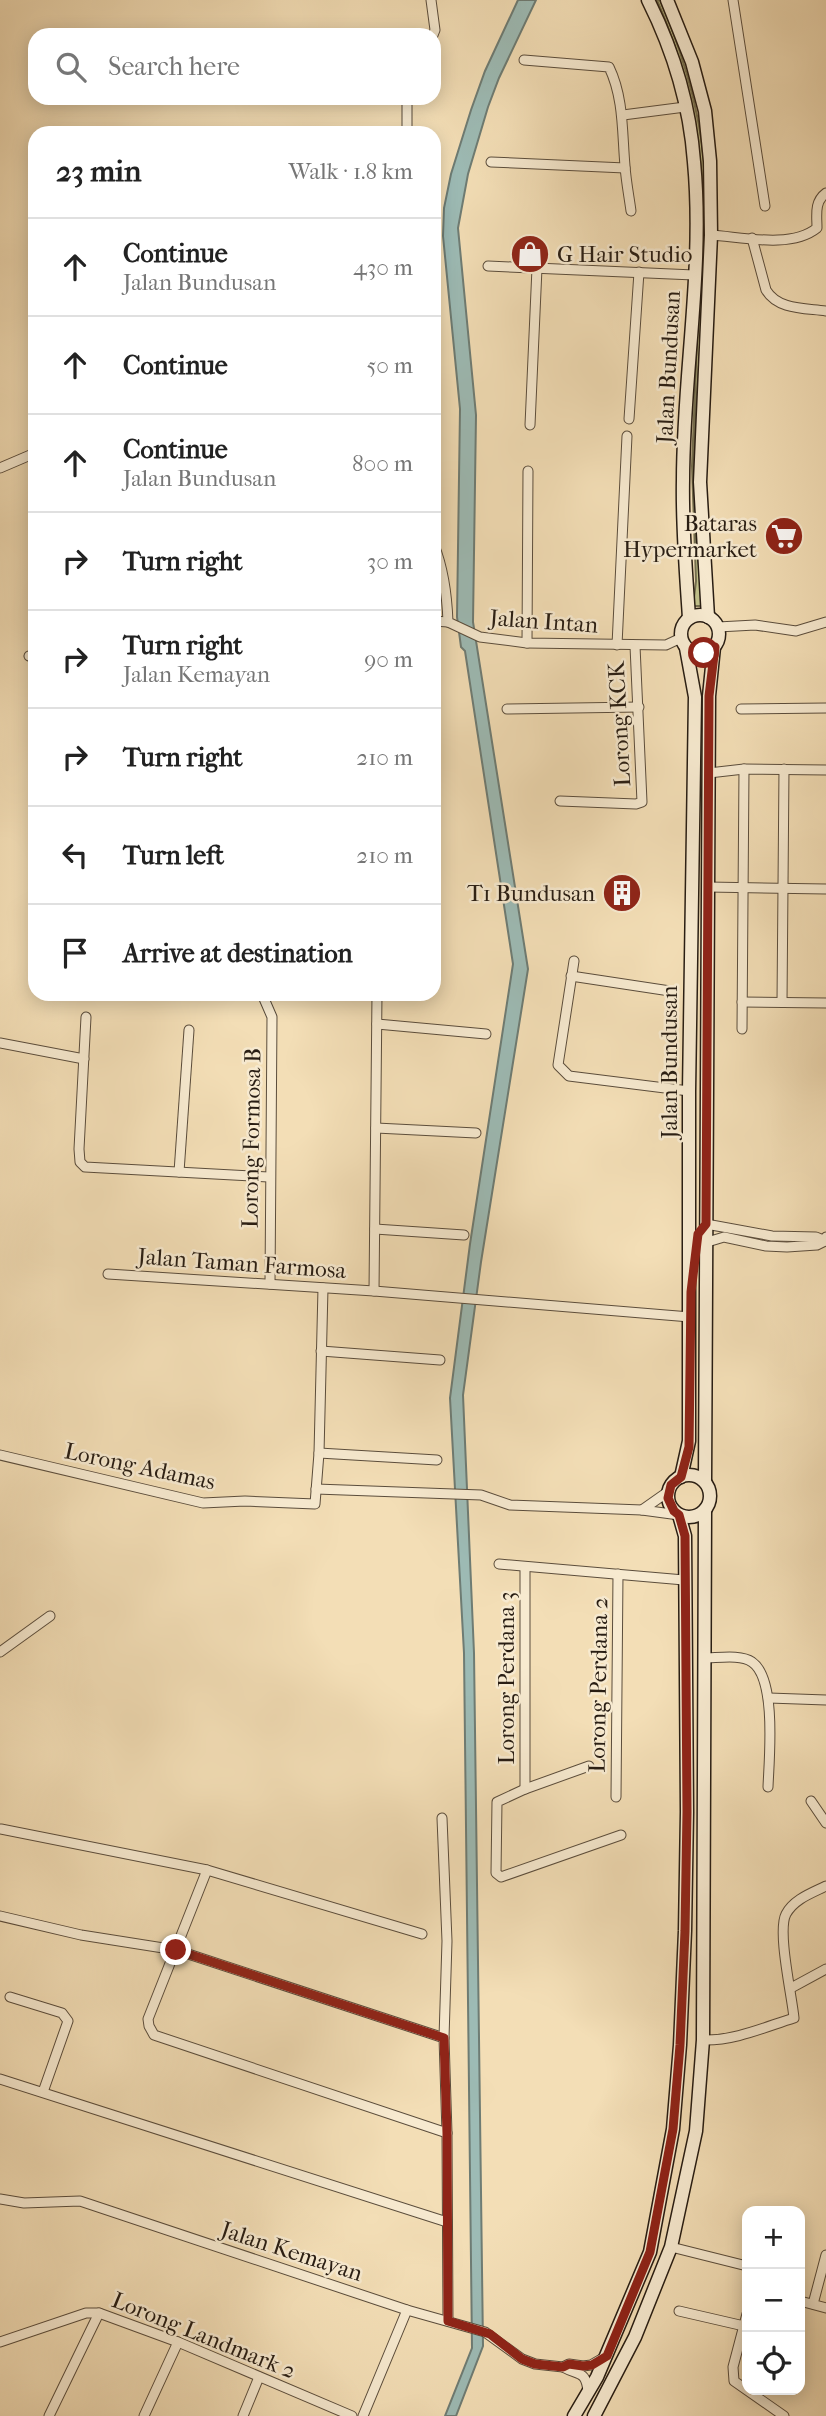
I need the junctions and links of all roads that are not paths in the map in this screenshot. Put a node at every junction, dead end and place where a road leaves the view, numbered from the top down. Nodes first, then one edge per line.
1 (431, 0) edge
2 (648, 0) edge
3 (667, 0) edge
4 (733, 0) edge
5 (435, 28) edge
6 (524, 60) dead end
7 (407, 105) edge
8 (685, 107) junction
9 (622, 115) junction
10 (407, 126) edge
11 (491, 162) dead end
12 (625, 168) junction
13 (826, 193) edge
14 (765, 206) dead end
15 (631, 211) dead end
16 (710, 235) junction
17 (752, 238) junction
18 (488, 266) dead end
19 (537, 268) junction
20 (639, 272) junction
21 (694, 275) junction
22 (826, 311) edge
23 (629, 419) dead end
24 (530, 425) dead end
25 (627, 436) dead end
26 (28, 456) edge
27 (0, 468) edge
28 (528, 471) dead end
29 (441, 564) edge
30 (709, 617) junction
31 (689, 618) junction
32 (441, 622) edge
33 (826, 622) edge
34 (452, 624) junction
35 (718, 627) junction
36 (527, 643) junction
37 (683, 643) junction
38 (617, 645) junction
39 (635, 646) junction
40 (715, 647) junction
41 (639, 707) junction
42 (826, 708) edge
43 (507, 709) dead end
44 (741, 709) dead end
45 (744, 769) junction
46 (784, 769) junction
47 (826, 769) edge
48 (709, 773) junction
49 (560, 801) dead end
50 (708, 887) junction
51 (742, 888) junction
52 (783, 888) junction
53 (826, 888) edge
54 (574, 961) dead end
55 (571, 976) junction
56 (670, 991) dead end
57 (265, 1001) edge
58 (377, 1001) edge
59 (742, 1002) junction
60 (782, 1002) junction
61 (826, 1003) edge
62 (86, 1017) dead end
63 (377, 1024) junction
64 (742, 1029) dead end
65 (189, 1030) dead end
66 (486, 1034) dead end
67 (0, 1043) edge
68 (84, 1059) junction
69 (689, 1091) junction
70 (376, 1128) junction
71 (476, 1133) dead end
72 (179, 1172) junction
73 (270, 1177) junction
74 (706, 1224) junction
75 (375, 1229) junction
76 (464, 1235) dead end
77 (826, 1240) edge
78 (704, 1243) junction
79 (108, 1274) dead end
80 (270, 1284) junction
81 (323, 1288) junction
82 (374, 1291) junction
83 (691, 1292) junction
84 (690, 1317) junction
85 (321, 1351) junction
86 (440, 1360) dead end
87 (319, 1453) junction
88 (0, 1455) edge
89 (437, 1460) dead end
90 (681, 1477) junction
91 (705, 1481) junction
92 (316, 1489) junction
93 (668, 1492) junction
94 (642, 1510) junction
95 (705, 1511) junction
96 (679, 1515) junction
97 (499, 1564) dead end
98 (525, 1567) junction
99 (618, 1574) junction
100 (684, 1580) junction
101 (50, 1616) dead end
102 (0, 1652) edge
103 (704, 1658) junction
104 (769, 1698) junction
105 (826, 1700) edge
106 (589, 1766) dead end
107 (768, 1787) dead end
108 (525, 1789) junction
109 (616, 1797) dead end
110 (811, 1801) dead end
111 (442, 1818) dead end
112 (826, 1824) edge
113 (1, 1829) edge
114 (621, 1835) dead end
115 (206, 1870) junction
116 (826, 1886) edge
117 (0, 1916) edge
118 (422, 1934) dead end
119 (176, 1950) junction
120 (826, 1969) edge
121 (791, 1988) junction
122 (10, 1997) dead end
123 (444, 2038) junction
124 (703, 2040) junction
125 (0, 2079) edge
126 (43, 2092) junction
127 (447, 2133) junction
128 (0, 2200) edge
129 (447, 2221) junction
130 (671, 2247) junction
131 (826, 2255) edge
132 (742, 2265) edge
133 (805, 2302) edge
134 (813, 2304) junction
135 (826, 2308) edge
136 (407, 2310) junction
137 (679, 2311) dead end
138 (99, 2313) junction
139 (448, 2321) junction
140 (742, 2326) edge
141 (742, 2332) edge
142 (0, 2342) edge
143 (178, 2342) junction
144 (607, 2356) junction
145 (563, 2367) junction
146 (259, 2376) junction
147 (588, 2393) junction
148 (49, 2416) edge
149 (144, 2416) edge
150 (243, 2416) edge
151 (352, 2416) edge
152 (363, 2416) edge
153 (574, 2416) edge
154 (594, 2416) edge
155 (784, 2416) edge

1 - 5 street
2 - 8 main road, Jalan Bundusan
3 - 16 main road, Jalan Bundusan
4 - 14 street
6 - 9 street
7 - 10 street
8 - 9 street
8 - 21 main road, Jalan Bundusan
9 - 12 street
11 - 12 street
12 - 15 street
13 - 17 street
16 - 17 street
16 - 30 main road, Jalan Bundusan
17 - 22 street
18 - 19 street
19 - 20 street
19 - 24 street
20 - 21 street
20 - 23 street
21 - 31 main road, Jalan Bundusan
25 - 38 street
26 - 27 street
28 - 36 street
29 - 34 street
30 - 31 main road
30 - 35 main road
31 - 37 main road
32 - 34 street
33 - 35 street
34 - 36 street, Jalan Intan
35 - 40 main road
36 - 38 street, Jalan Intan
37 - 39 street, Jalan Intan
37 - 40 main road
37 - 69 main road, Jalan Bundusan
38 - 39 street, Jalan Intan
39 - 41 street, Lorong KCK
40 - 48 main road, Jalan Bundusan
41 - 43 street
41 - 49 street, Lorong KCK
42 - 44 street
45 - 46 street
45 - 48 street
45 - 51 street
46 - 47 street
46 - 52 street
48 - 50 main road, Jalan Bundusan
50 - 51 street
50 - 74 main road, Jalan Bundusan
51 - 52 street
51 - 59 street
52 - 53 street
52 - 60 street
54 - 55 street
55 - 56 street
55 - 69 street
57 - 73 street, Lorong Formosa B
58 - 63 street
59 - 60 street
59 - 64 street
60 - 61 street
62 - 68 street
63 - 66 street
63 - 70 street
65 - 72 street
67 - 68 street
68 - 72 street
69 - 83 main road, Jalan Bundusan
70 - 71 street
70 - 75 street
72 - 73 street
73 - 80 street, Lorong Formosa B
74 - 77 street
74 - 78 main road, Jalan Bundusan
74 - 83 main road
75 - 76 street
75 - 82 street
77 - 78 street
78 - 91 main road, Jalan Bundusan
79 - 80 street, Jalan Taman Farmosa
80 - 81 street, Jalan Taman Farmosa
81 - 82 street, Jalan Taman Farmosa
81 - 85 street
82 - 84 street, Jalan Taman Farmosa
83 - 84 main road, Jalan Bundusan
84 - 90 main road, Jalan Bundusan
85 - 86 street
85 - 87 street
87 - 89 street
87 - 92 street
88 - 92 street, Lorong Adamas
90 - 91 main road
90 - 93 main road, Jalan Bundusan
91 - 95 main road, Jalan Bundusan
92 - 94 street
93 - 94 street
93 - 96 main road
94 - 96 street
95 - 96 main road
95 - 103 main road, Jalan Bundusan
96 - 100 main road
97 - 98 street
98 - 99 street
98 - 108 street, Lorong Perdana 3
99 - 100 street
99 - 109 street, Lorong Perdana 2
100 - 144 main road
101 - 102 street
103 - 104 street
103 - 124 main road, Jalan Bundusan
104 - 105 street
104 - 107 street
106 - 108 street
108 - 114 street
110 - 112 street
111 - 123 street
113 - 115 street
115 - 118 street
115 - 119 street
116 - 121 street
117 - 119 street
119 - 123 street
119 - 127 street
120 - 121 street
121 - 124 street
122 - 126 street
123 - 127 street
124 - 130 main road, Jalan Bundusan
125 - 126 street
126 - 129 street
127 - 129 street
128 - 136 street, Jalan Kemayan
129 - 139 street
130 - 132 street
130 - 154 main road, Jalan Bundusan
131 - 134 street
133 - 134 street
134 - 135 street
136 - 139 street, Jalan Kemayan
136 - 152 street
137 - 140 street
138 - 142 street, Lorong Landmark 2
138 - 143 street, Lorong Landmark 2
138 - 148 street
139 - 145 street, Jalan Kemayan
141 - 155 street
143 - 146 street, Lorong Landmark 2
143 - 149 street
144 - 145 street
144 - 147 main road
145 - 147 street
146 - 150 street
146 - 151 street, Lorong Landmark 2
147 - 153 main road

